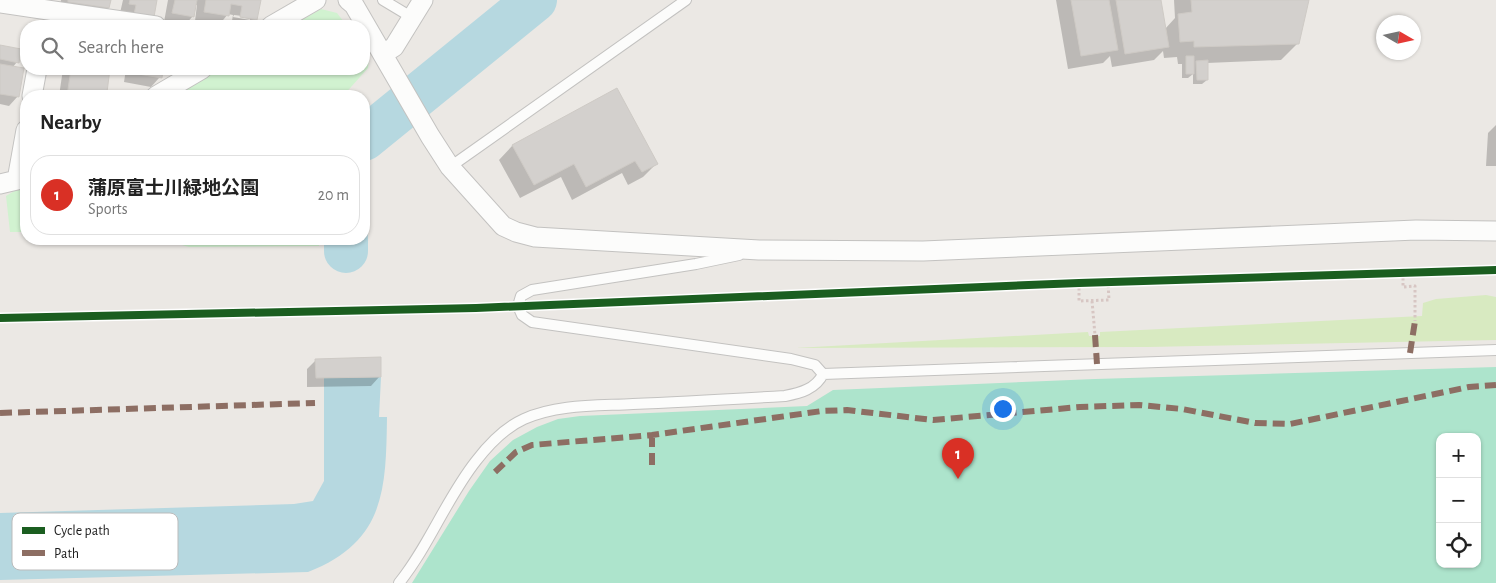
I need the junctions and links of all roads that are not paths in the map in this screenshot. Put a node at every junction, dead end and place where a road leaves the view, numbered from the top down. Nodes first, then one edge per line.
1 (316, 0) edge
2 (348, 0) edge
3 (383, 0) edge
4 (423, 0) edge
5 (686, 0) edge
6 (0, 3) edge
7 (48, 13) edge
8 (413, 18) junction
9 (106, 20) edge
10 (282, 20) edge
11 (363, 20) edge
12 (370, 32) edge
13 (387, 60) junction
14 (36, 75) edge
15 (192, 75) edge
16 (33, 90) edge
17 (166, 90) edge
18 (20, 157) edge
19 (450, 167) junction
20 (15, 179) edge
21 (1496, 231) edge
22 (760, 250) junction
23 (1496, 350) edge
24 (823, 374) junction
25 (399, 583) edge

1 - 10 street
2 - 11 street
3 - 8 lane
4 - 8 street
5 - 19 lane
6 - 7 street
7 - 9 street
8 - 13 street
12 - 13 street
13 - 19 street
14 - 16 street
15 - 17 street
18 - 20 street
19 - 22 street
21 - 22 street
22 - 24 lane
23 - 24 lane
24 - 25 lane

